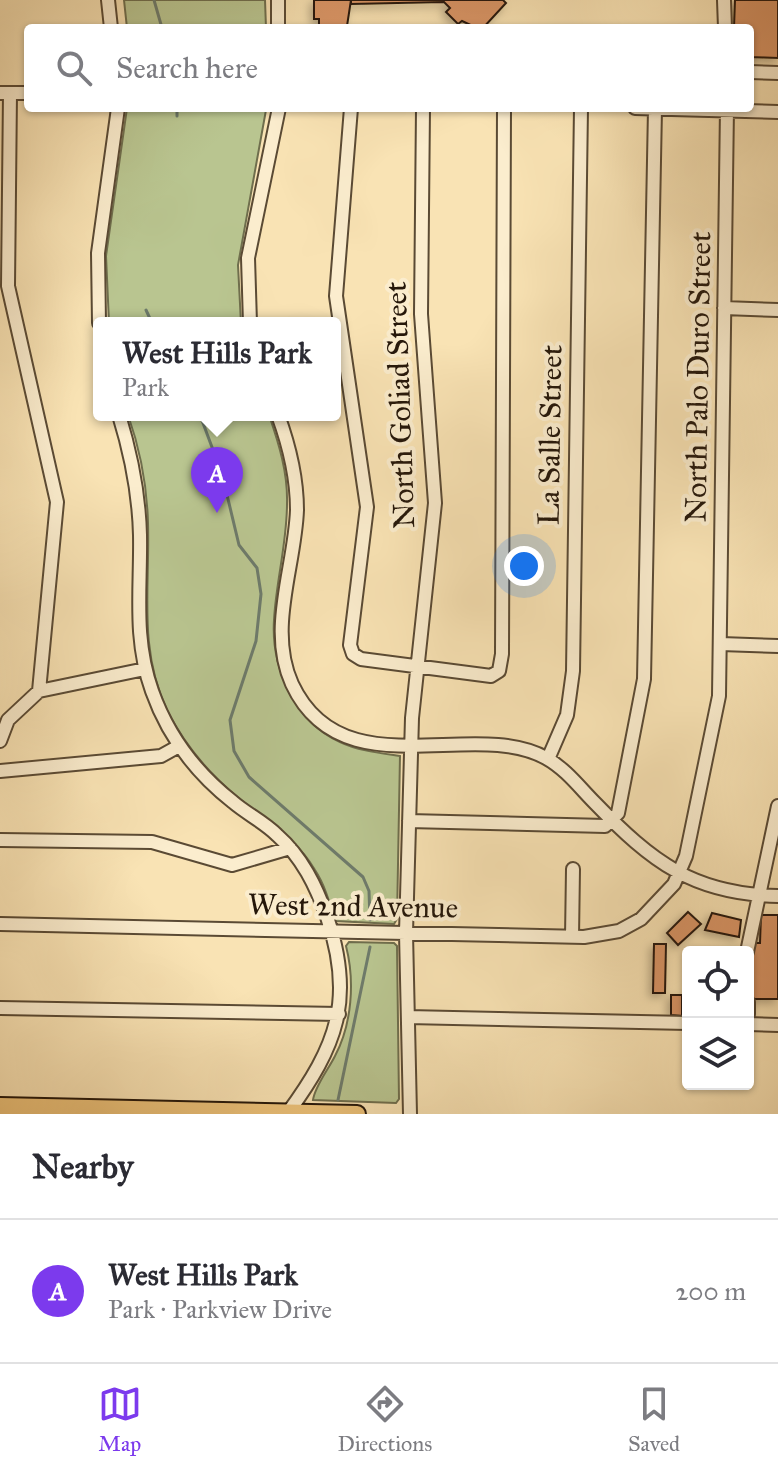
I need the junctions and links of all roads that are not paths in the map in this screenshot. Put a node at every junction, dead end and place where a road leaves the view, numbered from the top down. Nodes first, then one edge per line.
1 (108, 0) edge
2 (278, 0) edge
3 (724, 0) edge
4 (111, 24) edge
5 (278, 24) edge
6 (725, 24) edge
7 (754, 72) edge
8 (778, 73) edge
9 (5, 93) edge
10 (754, 111) edge
11 (117, 112) edge
12 (278, 112) edge
13 (351, 112) edge
14 (423, 112) edge
15 (504, 112) edge
16 (581, 112) edge
17 (655, 112) edge
18 (727, 112) edge
19 (778, 112) edge
20 (724, 308) junction
21 (778, 310) edge
22 (99, 317) edge
23 (250, 317) edge
24 (339, 317) edge
25 (341, 330) edge
26 (120, 421) edge
27 (280, 421) edge
28 (721, 644) junction
29 (778, 646) edge
30 (417, 668) junction
31 (145, 669) junction
32 (39, 691) junction
33 (0, 741) edge
34 (179, 746) junction
35 (411, 746) junction
36 (548, 759) junction
37 (0, 771) edge
38 (778, 806) edge
39 (409, 821) junction
40 (612, 821) junction
41 (0, 840) edge
42 (290, 848) junction
43 (573, 869) dead end
44 (679, 874) junction
45 (759, 895) junction
46 (778, 896) edge
47 (0, 924) edge
48 (332, 932) junction
49 (406, 933) junction
50 (572, 937) junction
51 (748, 946) edge
52 (0, 1008) edge
53 (339, 1014) junction
54 (408, 1017) junction
55 (682, 1023) edge
56 (754, 1024) edge
57 (778, 1025) edge
58 (0, 1106) edge
59 (288, 1113) edge
60 (357, 1114) edge
61 (410, 1114) edge

1 - 4 street
2 - 5 street
3 - 6 street
7 - 8 street
9 - 32 street
10 - 19 street
11 - 22 street
12 - 23 street
13 - 24 street
14 - 30 street, North Goliad Street
15 - 30 street
16 - 36 street, La Salle Street
17 - 40 street
18 - 20 street, North Palo Duro Street
20 - 21 street
20 - 28 street, North Palo Duro Street
25 - 30 street
26 - 31 street
27 - 35 street
28 - 29 street
28 - 44 street, North Palo Duro Street
30 - 35 street, North Goliad Street
31 - 32 street
31 - 34 street
32 - 33 street
34 - 37 street
34 - 42 street
35 - 36 street
35 - 39 street, North Goliad Street
36 - 40 street
38 - 45 street
39 - 40 street
39 - 49 street, North Goliad Street
40 - 44 street
41 - 42 street
42 - 48 street
43 - 50 street
44 - 45 street
44 - 50 street, West 2nd Avenue
45 - 46 street
45 - 51 street
47 - 48 street, West 2nd Avenue
48 - 49 street, West 2nd Avenue
48 - 53 street
49 - 50 street, West 2nd Avenue
49 - 54 street, North Goliad Street
52 - 53 street
53 - 59 street
54 - 55 street
54 - 61 street, North Goliad Street
56 - 57 street
58 - 59 main road
59 - 60 main road

